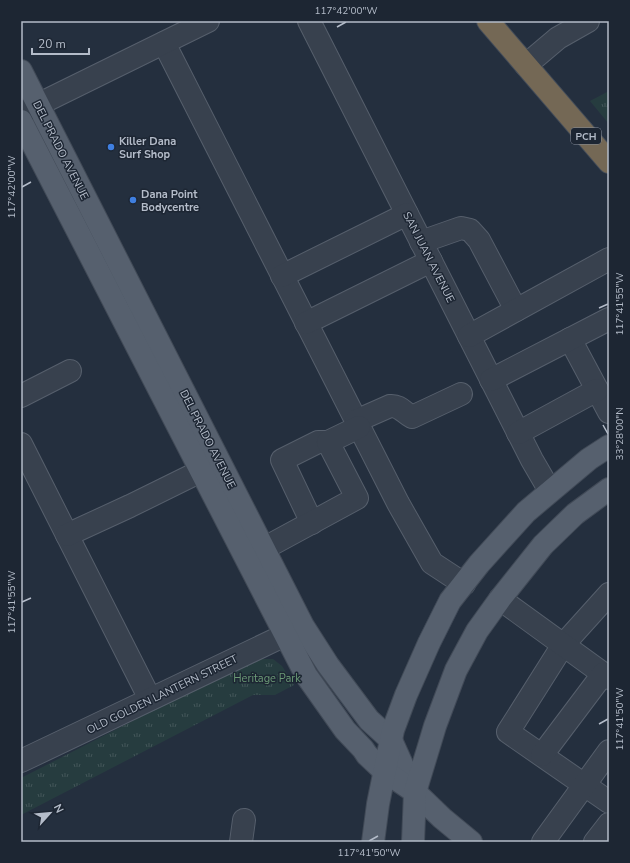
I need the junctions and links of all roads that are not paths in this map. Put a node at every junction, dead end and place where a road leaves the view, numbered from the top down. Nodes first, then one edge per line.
1 (208, 21) edge
2 (309, 21) edge
3 (488, 21) edge
4 (588, 21) edge
5 (185, 26) edge
6 (164, 43) junction
7 (526, 65) junction
8 (21, 71) edge
9 (30, 109) edge
10 (21, 121) edge
11 (609, 162) edge
12 (407, 214) junction
13 (426, 251) junction
14 (609, 259) edge
15 (282, 276) junction
16 (516, 310) junction
17 (609, 319) edge
18 (306, 323) junction
19 (469, 336) junction
20 (570, 339) junction
21 (70, 371) dead end
22 (491, 380) junction
23 (597, 390) junction
24 (461, 394) dead end
25 (21, 396) edge
26 (609, 412) edge
27 (358, 424) junction
28 (518, 433) junction
29 (328, 442) junction
30 (21, 444) edge
31 (609, 446) edge
32 (200, 470) junction
33 (609, 489) edge
34 (550, 491) junction
35 (312, 523) junction
36 (67, 535) junction
37 (264, 548) junction
38 (464, 584) junction
39 (609, 594) edge
40 (500, 599) junction
41 (294, 631) junction
42 (563, 645) junction
43 (606, 676) edge
44 (150, 699) junction
45 (391, 740) junction
46 (609, 750) edge
47 (542, 755) junction
48 (21, 761) edge
49 (384, 770) junction
50 (584, 785) junction
51 (415, 792) junction
52 (609, 802) edge
53 (244, 820) dead end
54 (609, 824) edge
55 (241, 842) edge
56 (373, 842) edge
57 (412, 842) edge
58 (471, 842) edge
59 (543, 842) edge
60 (595, 842) edge

1 - 5 street
2 - 12 street, SAN JUAN AVENUE
3 - 7 highway, PCH
4 - 7 street
5 - 6 street
6 - 9 street
6 - 15 street
7 - 11 highway, PCH
8 - 9 main road, DEL PRADO AVENUE
9 - 37 main road, DEL PRADO AVENUE
10 - 32 main road, DEL PRADO AVENUE
12 - 13 street, SAN JUAN AVENUE
12 - 15 street
13 - 16 street
13 - 18 street
13 - 19 street, SAN JUAN AVENUE
14 - 16 street
15 - 18 street
16 - 19 street
17 - 20 street
18 - 27 street
19 - 22 street, SAN JUAN AVENUE
20 - 22 street
20 - 23 street
21 - 25 street
22 - 28 street, SAN JUAN AVENUE
23 - 26 street
23 - 28 street
24 - 27 street
27 - 29 street
27 - 38 street
28 - 34 street, SAN JUAN AVENUE
29 - 35 street
29 - 35 street
30 - 36 street
31 - 34 main road
32 - 36 street
32 - 41 main road, DEL PRADO AVENUE
33 - 40 main road
34 - 38 main road
35 - 37 street
36 - 44 street
37 - 41 main road, DEL PRADO AVENUE
38 - 45 main road
39 - 42 street
40 - 42 street
40 - 51 main road
41 - 44 street, OLD GOLDEN LANTERN STREET
41 - 45 main road, DEL PRADO AVENUE
41 - 49 main road, DEL PRADO AVENUE
42 - 43 street
42 - 47 street
43 - 47 street
44 - 48 street, OLD GOLDEN LANTERN STREET
45 - 49 main road
45 - 51 main road, DEL PRADO AVENUE
46 - 50 street
47 - 50 street
49 - 51 main road, DEL PRADO AVENUE
49 - 56 main road
50 - 52 street
50 - 59 street
51 - 57 main road
51 - 58 main road, DEL PRADO AVENUE
53 - 55 street
54 - 60 street

